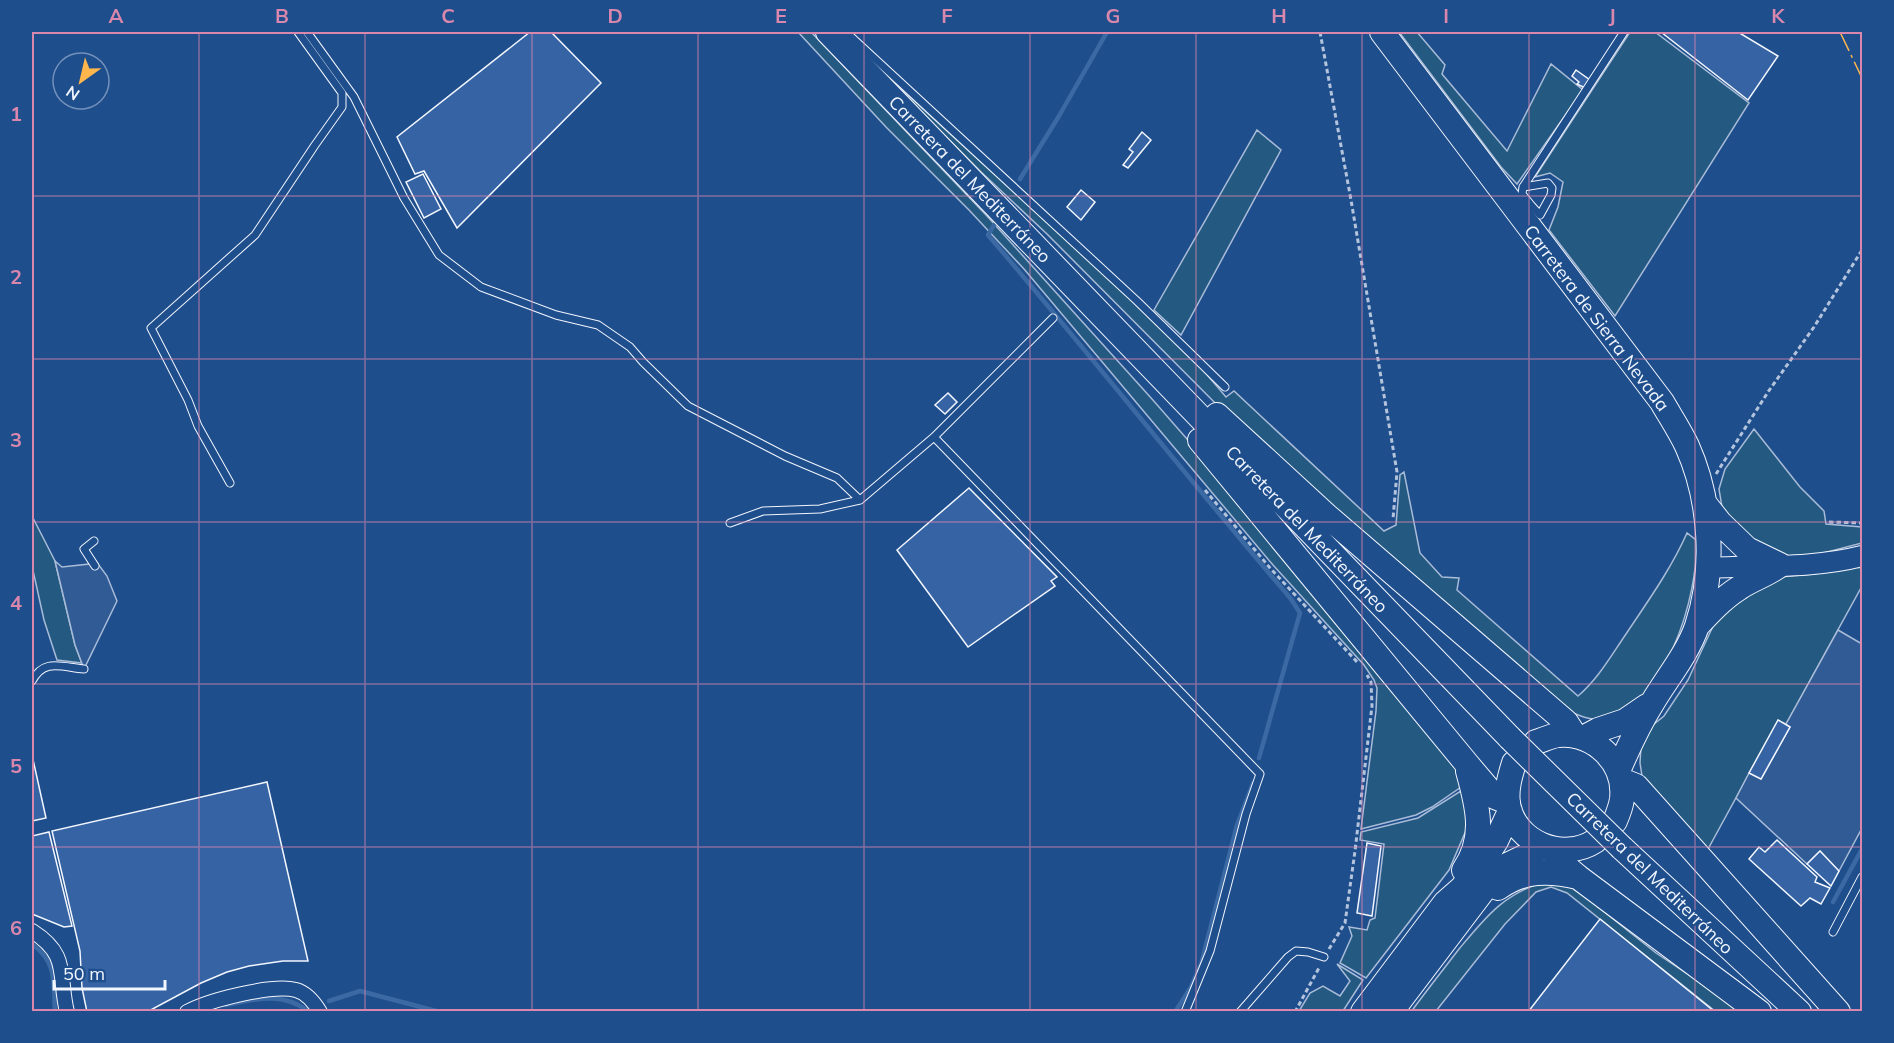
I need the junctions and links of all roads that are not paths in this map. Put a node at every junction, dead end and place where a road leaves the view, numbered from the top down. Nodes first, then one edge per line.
1 (298, 32) edge
2 (307, 32) edge
3 (828, 32) edge
4 (846, 32) edge
5 (1382, 32) edge
6 (1624, 32) edge
7 (1524, 188) junction
8 (1526, 210) junction
9 (1063, 275) junction
10 (1053, 318) dead end
11 (1122, 338) junction
12 (1225, 387) dead end
13 (934, 437) junction
14 (230, 483) dead end
15 (1704, 498) junction
16 (861, 500) junction
17 (730, 523) dead end
18 (94, 541) dead end
19 (1863, 556) edge
20 (1780, 565) junction
21 (95, 566) dead end
22 (1708, 568) junction
23 (1697, 626) junction
24 (84, 669) dead end
25 (32, 681) edge
26 (1652, 703) junction
27 (1579, 737) junction
28 (1536, 742) dead end
29 (1514, 763) dead end
30 (1467, 764) junction
31 (1620, 775) junction
32 (1509, 807) junction
33 (1615, 821) dead end
34 (1595, 841) dead end
35 (1548, 847) junction
36 (1578, 877) junction
37 (1863, 877) edge
38 (1445, 903) junction
39 (1468, 911) junction
40 (32, 931) edge
41 (1833, 932) dead end
42 (1324, 957) road end
43 (67, 1011) edge
44 (186, 1011) edge
45 (320, 1011) edge
46 (1185, 1011) edge
47 (1240, 1011) edge
48 (1363, 1011) edge
49 (1391, 1011) edge
50 (1759, 1011) edge
51 (1800, 1011) edge
52 (1839, 1011) edge

1 - 14 lane
2 - 16 lane
3 - 9 highway, Carretera del Mediterráneo
4 - 12 lane
5 - 8 highway, Carretera de Sierra Nevada
6 - 7 lane
7 - 8 lane
7 - 8 lane
8 - 15 highway, Carretera de Sierra Nevada
9 - 11 highway, Carretera del Mediterráneo
9 - 30 highway
10 - 13 lane
11 - 27 highway
11 - 51 highway, Carretera del Mediterráneo, bridge
13 - 16 lane
13 - 46 lane
15 - 20 highway
15 - 22 highway, Carretera de Sierra Nevada
16 - 17 lane
18 - 21 lane
19 - 20 street
20 - 22 street
20 - 23 highway
22 - 23 highway, Carretera de Sierra Nevada
23 - 26 highway, Carretera de Sierra Nevada
24 - 25 lane
26 - 27 highway, Carretera de Sierra Nevada
26 - 31 highway, Carretera de Sierra Nevada
27 - 28 highway, Carretera de Sierra Nevada
27 - 31 highway
29 - 32 highway
30 - 32 highway
30 - 38 highway
31 - 33 highway, Carretera de Sierra Nevada
31 - 52 highway
32 - 35 highway
32 - 38 highway
34 - 35 highway
35 - 36 highway
35 - 39 highway
36 - 39 highway
36 - 50 highway
37 - 41 lane
38 - 48 highway
39 - 49 highway
40 - 43 street
42 - 47 lane
44 - 45 street

